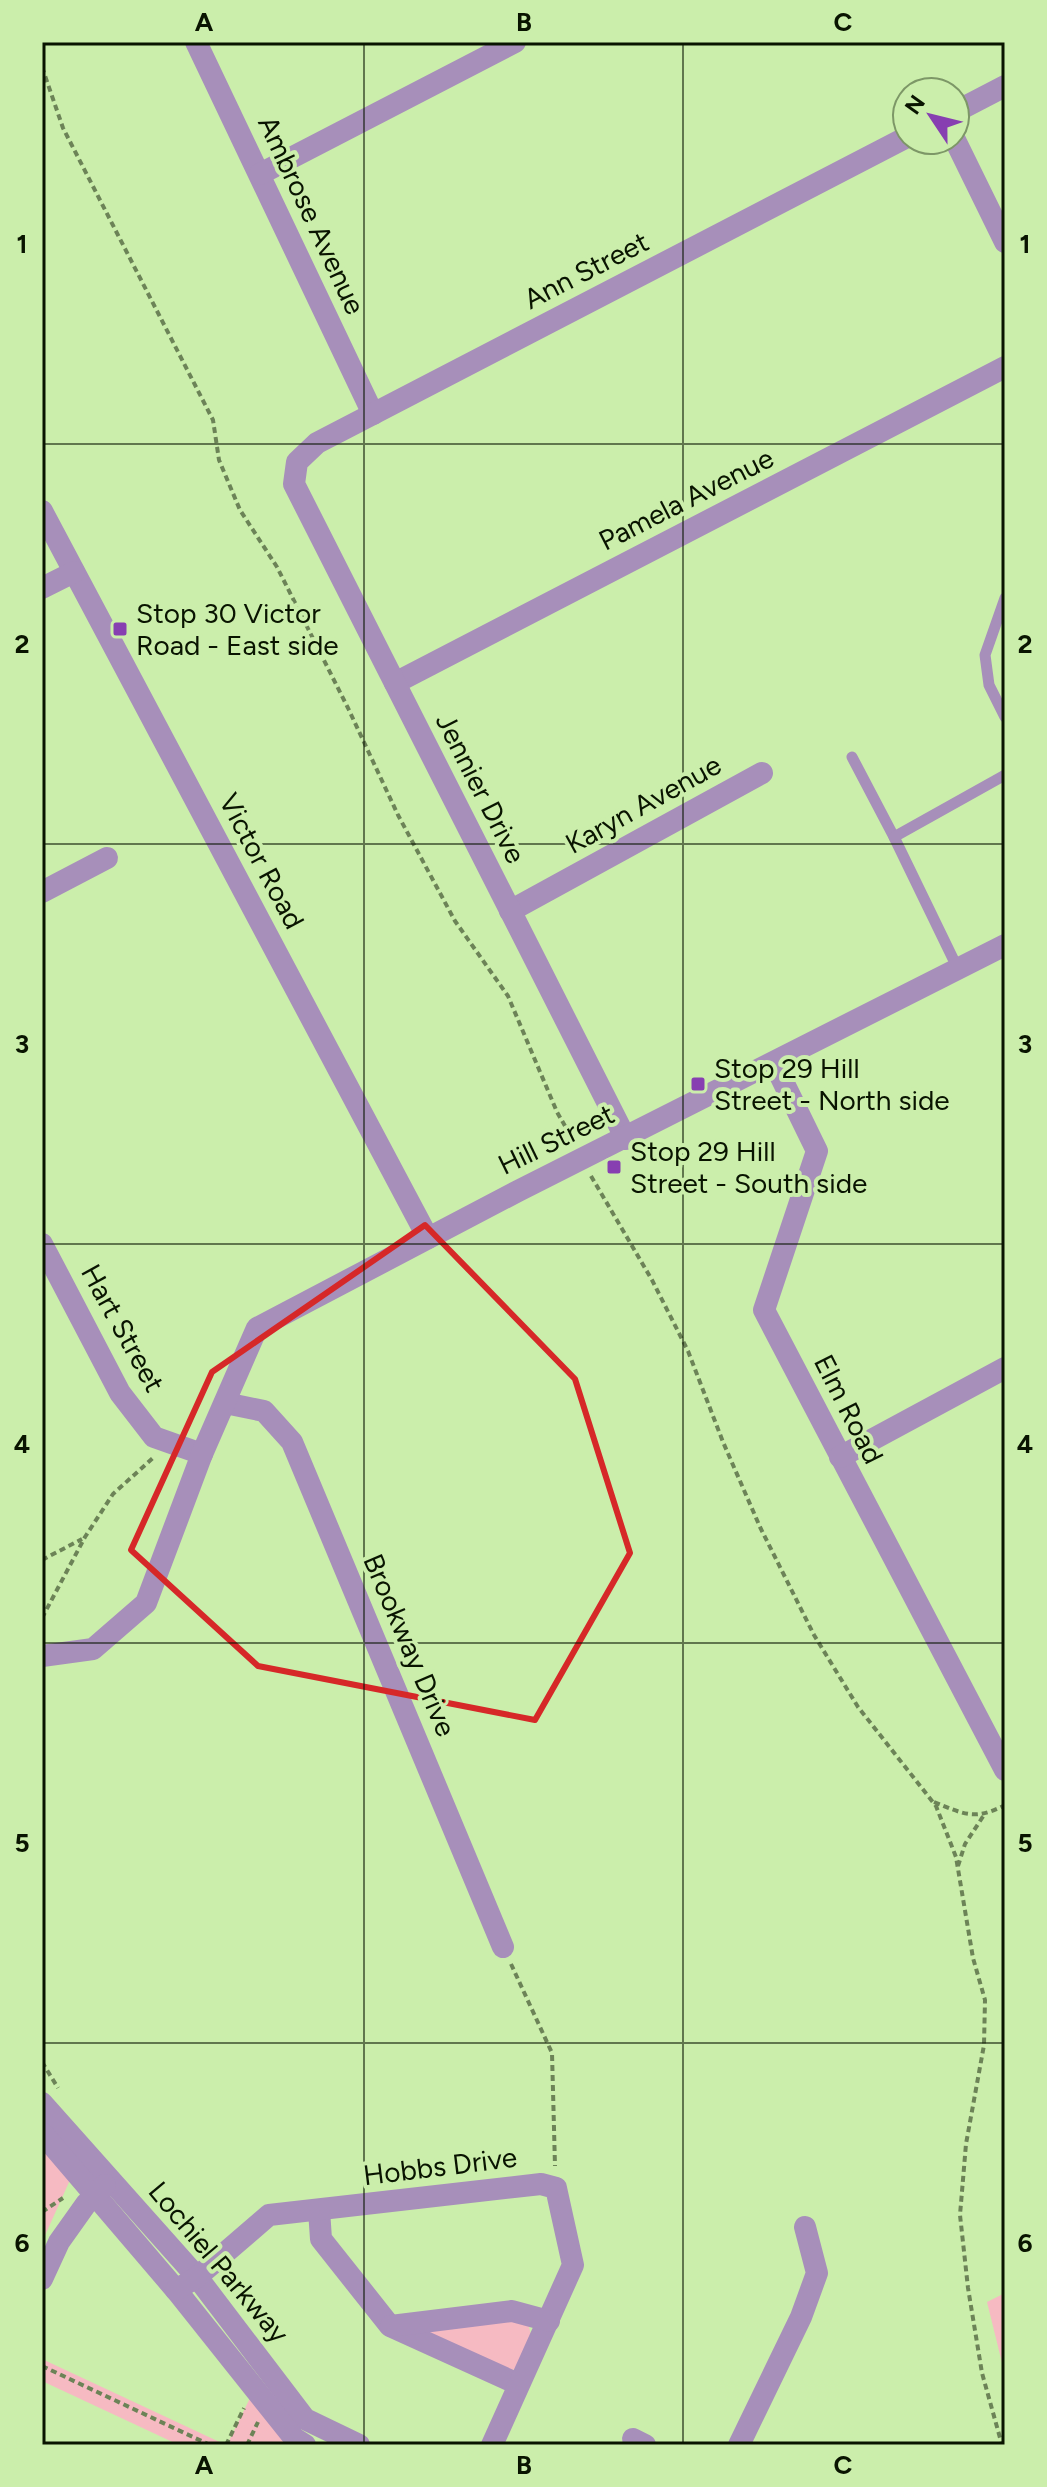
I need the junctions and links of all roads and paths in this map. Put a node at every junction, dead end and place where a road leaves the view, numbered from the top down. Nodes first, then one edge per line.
1 (196, 42) edge
2 (515, 42) edge
3 (42, 67) edge
4 (1005, 86) edge
5 (971, 104) edge
6 (891, 145) edge
7 (963, 156) edge
8 (260, 174) junction
9 (1005, 242) edge
10 (1005, 367) edge
11 (373, 414) junction
12 (297, 462) joint
13 (42, 511) edge
14 (74, 572) junction
15 (42, 588) edge
16 (1005, 598) edge
17 (395, 683) junction
18 (1005, 717) edge
19 (852, 757) dead end
20 (762, 773) dead end
21 (1005, 775) edge
22 (894, 837) junction
23 (107, 858) dead end
24 (42, 892) edge
25 (510, 911) junction
26 (1005, 945) edge
27 (958, 969) junction
28 (774, 1063) junction
29 (626, 1139) junction
30 (584, 1159) junction
31 (428, 1238) junction
32 (42, 1244) edge
33 (1005, 1368) edge
34 (225, 1403) junction
35 (171, 1443) junction
36 (202, 1454) junction
37 (840, 1457) junction
38 (85, 1537) junction
39 (42, 1560) edge
40 (42, 1618) edge
41 (42, 1656) edge
42 (42, 1671) edge
43 (42, 1702) edge
44 (1005, 1770) edge
45 (932, 1801) junction
46 (1005, 1805) edge
47 (984, 1815) junction
48 (958, 1866) junction
49 (503, 1947) joint
50 (42, 2103) edge
51 (42, 2133) edge
52 (103, 2187) junction
53 (556, 2188) junction
54 (319, 2210) junction
55 (805, 2227) dead end
56 (197, 2277) junction
57 (42, 2279) edge
58 (176, 2290) junction
59 (549, 2321) junction
60 (390, 2326) junction
61 (42, 2366) edge
62 (518, 2384) junction
63 (254, 2388) junction
64 (210, 2445) edge
65 (226, 2445) edge
66 (305, 2445) edge
67 (359, 2445) edge
68 (492, 2445) edge
69 (739, 2445) edge
70 (1002, 2445) edge

1 - 8 street, Ambrose Avenue
2 - 8 street
3 - 30 path
4 - 5 street
6 - 11 street, Ann Street
7 - 9 street
8 - 11 street, Ambrose Avenue
10 - 17 street, Pamela Avenue
11 - 12 street, Ann Street
12 - 17 street, Jennier Drive
13 - 14 street, Victor Road
14 - 15 street
14 - 31 street, Victor Road
16 - 18 lane
17 - 25 street, Jennier Drive
19 - 22 lane
20 - 25 street, Karyn Avenue
21 - 22 lane
22 - 27 lane
23 - 24 street
25 - 29 street, Jennier Drive
26 - 27 street, Hill Street
27 - 28 street, Hill Street
28 - 29 street, Hill Street
28 - 37 street, Elm Road
29 - 30 street, Hill Street
30 - 31 street, Hill Street
30 - 45 path
31 - 34 street, Hill Street
32 - 35 street, Hart Street
33 - 37 street
34 - 36 street, Hill Street
34 - 49 street, Brookway Drive
35 - 36 street, Hart Street
35 - 38 path
36 - 41 street
37 - 44 street, Elm Road
38 - 39 path
38 - 40 path
42 - 43 path
45 - 47 path
45 - 48 path
46 - 47 path
47 - 48 path
48 - 70 path
49 - 53 path
50 - 52 street, Lochiel Parkway
51 - 52 street, Lochiel Parkway
52 - 56 street, Lochiel Parkway
52 - 57 street
52 - 58 street, Lochiel Parkway
53 - 54 street, Hobbs Drive
53 - 59 street, Hobbs Drive
54 - 56 street, Hobbs Drive
54 - 60 street
55 - 69 street
56 - 58 street, Hobbs Drive
56 - 67 street, Lochiel Parkway
58 - 63 street, Lochiel Parkway
59 - 60 street
59 - 62 street, Hobbs Drive
60 - 62 street
61 - 64 path
62 - 68 street, Hobbs Drive
63 - 65 path
63 - 66 street, Lochiel Parkway

